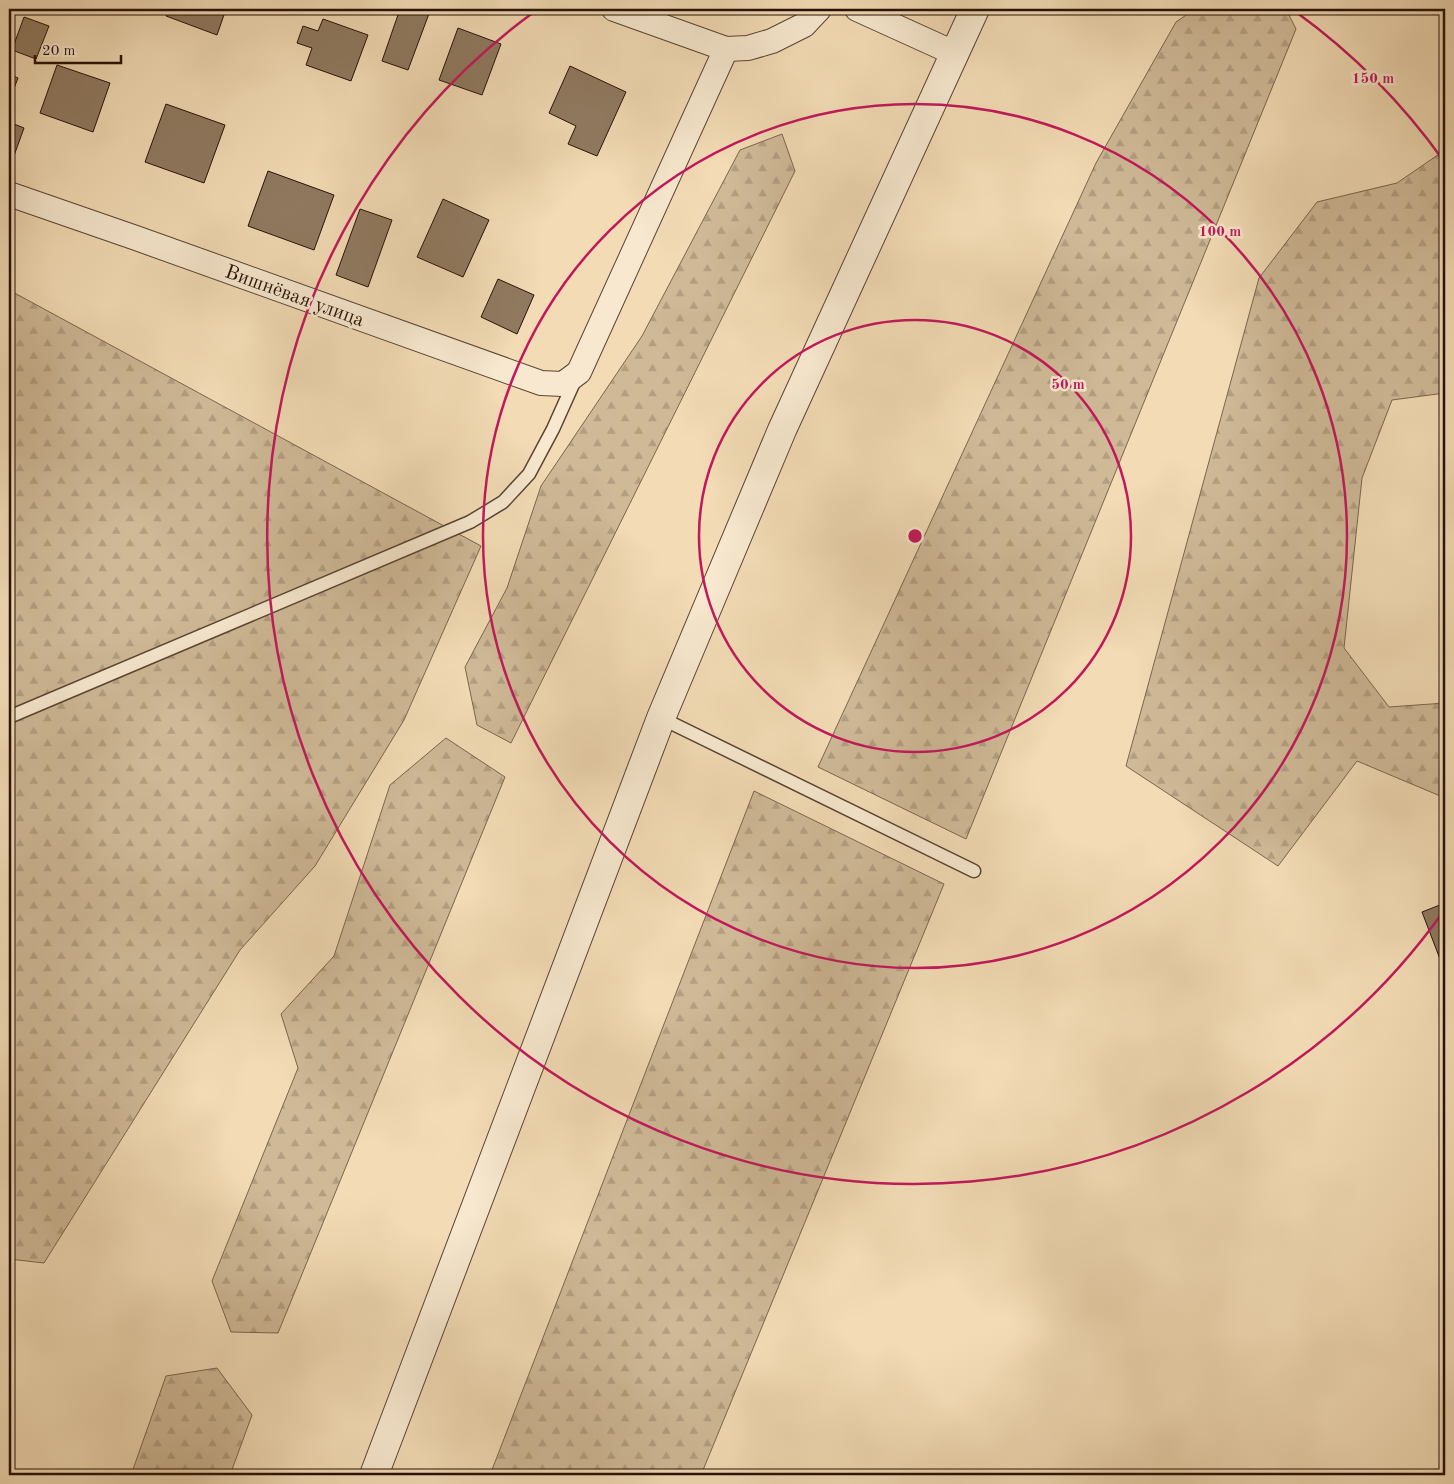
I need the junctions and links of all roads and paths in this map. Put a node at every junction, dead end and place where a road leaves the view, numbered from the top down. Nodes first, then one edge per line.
1 (614, 9) edge
2 (820, 9) edge
3 (857, 9) edge
4 (975, 9) edge
5 (726, 49) junction
6 (954, 53) junction
7 (9, 194) edge
8 (579, 372) junction
9 (9, 717) edge
10 (661, 718) junction
11 (974, 871) dead end
12 (374, 1475) edge

1 - 5 street
2 - 5 street
3 - 6 street
4 - 6 street
5 - 8 street
6 - 10 street
7 - 8 street, Вишнёвая улица
8 - 9 lane
10 - 11 lane
10 - 12 street

